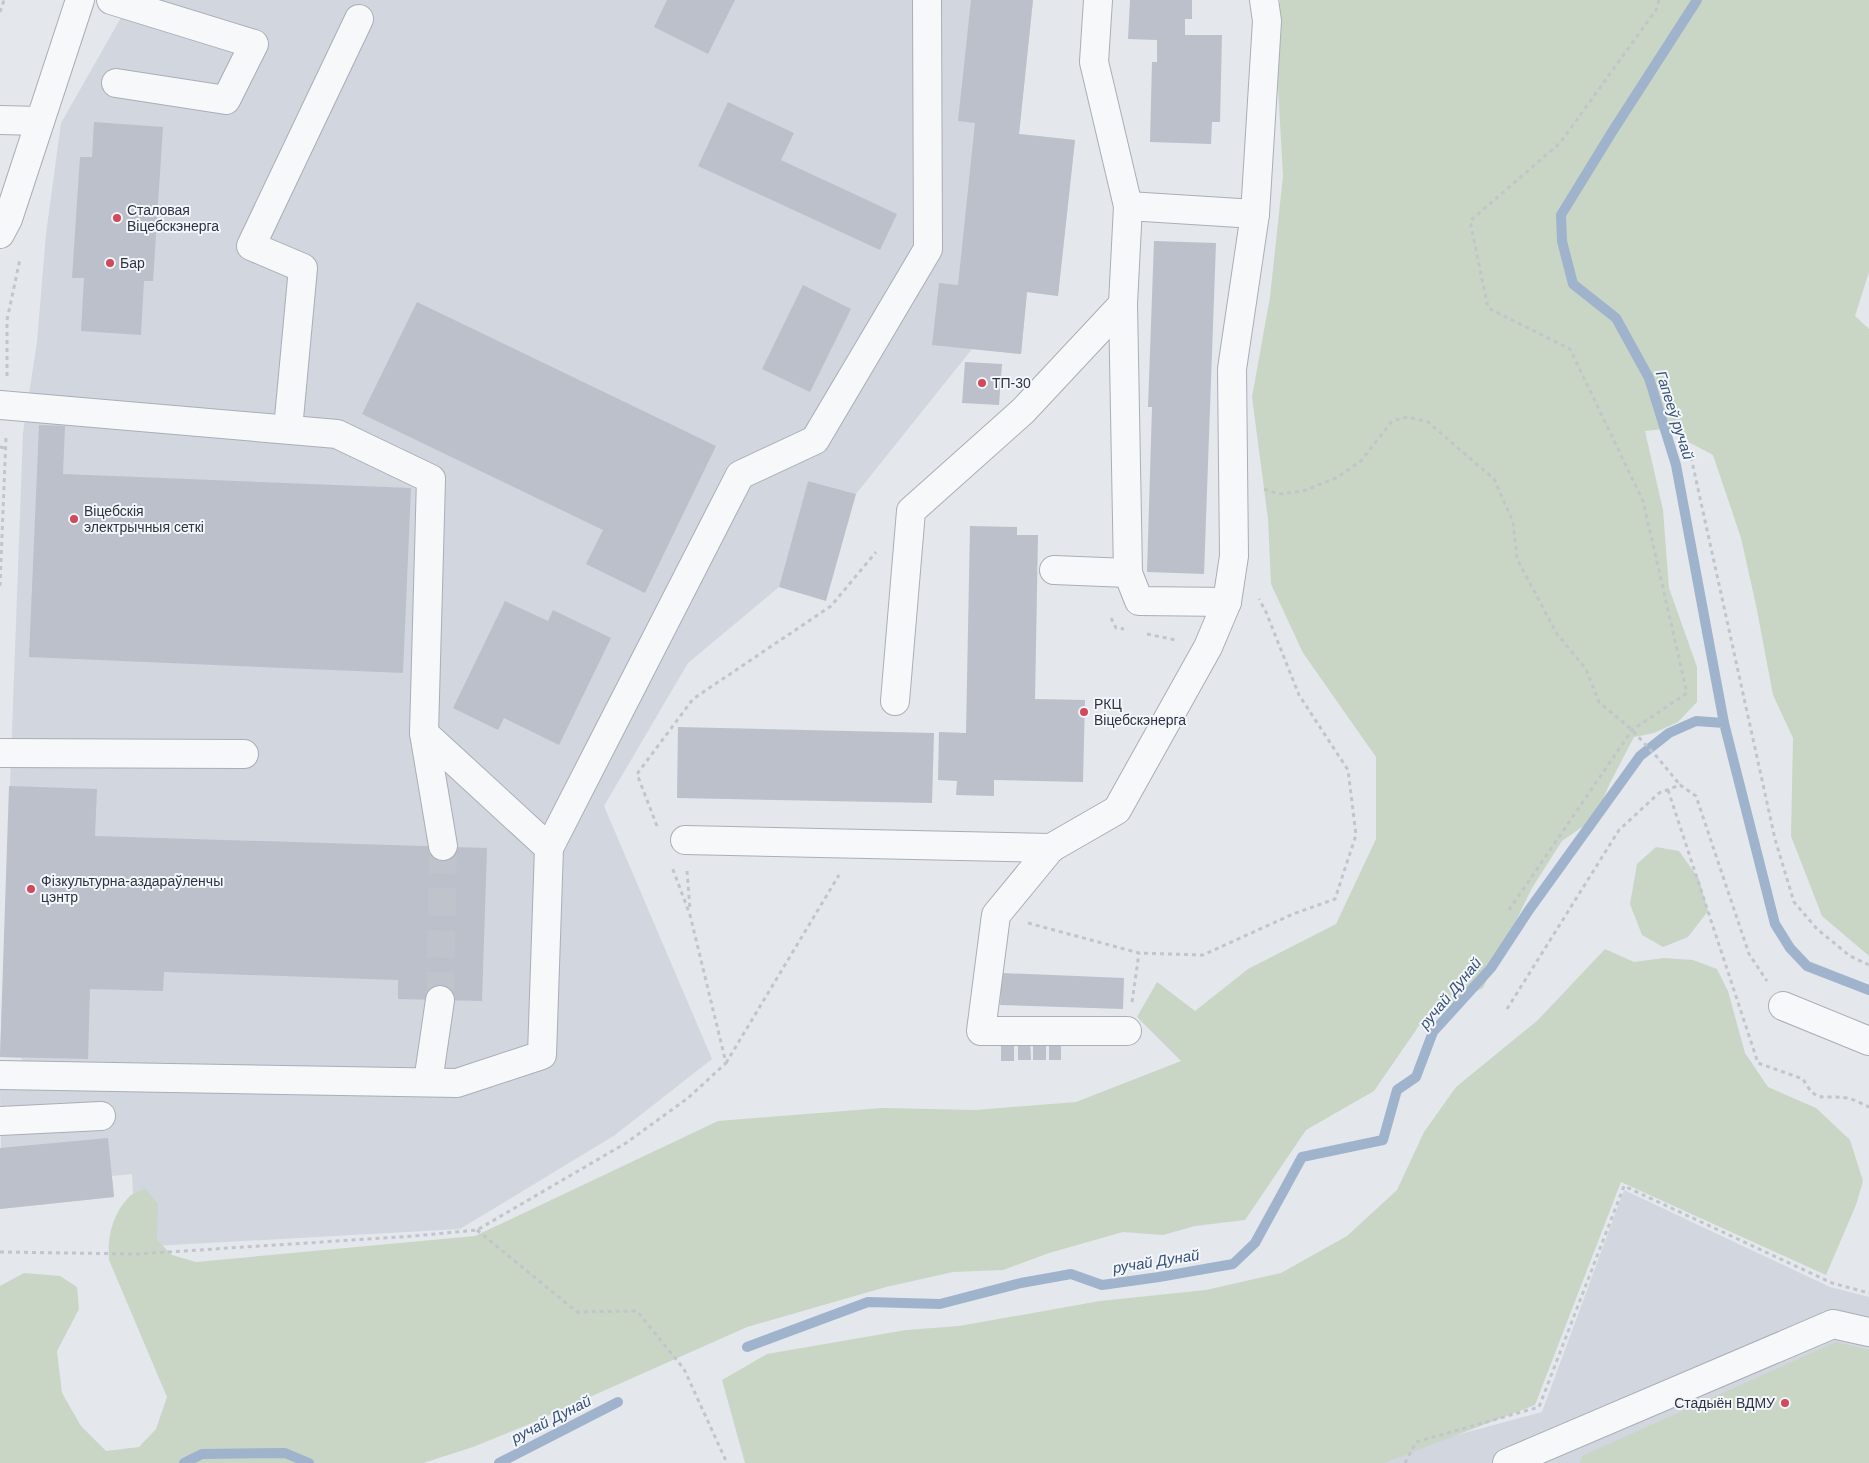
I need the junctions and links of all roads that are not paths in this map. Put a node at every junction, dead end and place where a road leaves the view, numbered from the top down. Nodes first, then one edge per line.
1 (80, 0) edge
2 (110, 0) edge
3 (927, 0) edge
4 (1098, 0) edge
5 (1264, 0) edge
6 (359, 18) dead end
7 (116, 83) dead end
8 (0, 120) edge
9 (40, 121) junction
10 (1128, 206) junction
11 (1255, 214) junction
12 (0, 234) edge
13 (1123, 304) junction
14 (4, 405) edge
15 (288, 428) junction
16 (1054, 570) dead end
17 (1128, 573) junction
18 (1227, 602) junction
19 (895, 701) dead end
20 (424, 733) junction
21 (0, 753) edge
22 (244, 754) dead end
23 (685, 840) road end
24 (443, 846) tunnel mouth
25 (549, 848) junction
26 (1051, 848) junction
27 (440, 1000) tunnel mouth
28 (1783, 1006) road end
29 (1127, 1031) road end
30 (1869, 1041) edge
31 (0, 1075) edge
32 (428, 1082) junction
33 (101, 1116) dead end
34 (0, 1121) edge
35 (1869, 1332) edge
36 (1549, 1455) edge
37 (1507, 1463) edge

1 - 9 street
2 - 7 street
3 - 25 street
4 - 10 street
5 - 11 street
6 - 15 street
8 - 9 street
9 - 12 street
10 - 11 street
10 - 13 street
11 - 18 street
13 - 17 street
13 - 19 street
14 - 15 street
15 - 20 street
16 - 17 street
17 - 18 street
18 - 26 street
20 - 24 street
20 - 25 street
21 - 22 street
23 - 26 street
25 - 32 street
26 - 29 street
27 - 32 street
28 - 30 street
31 - 32 street
33 - 34 street
35 - 36 street
36 - 37 street

